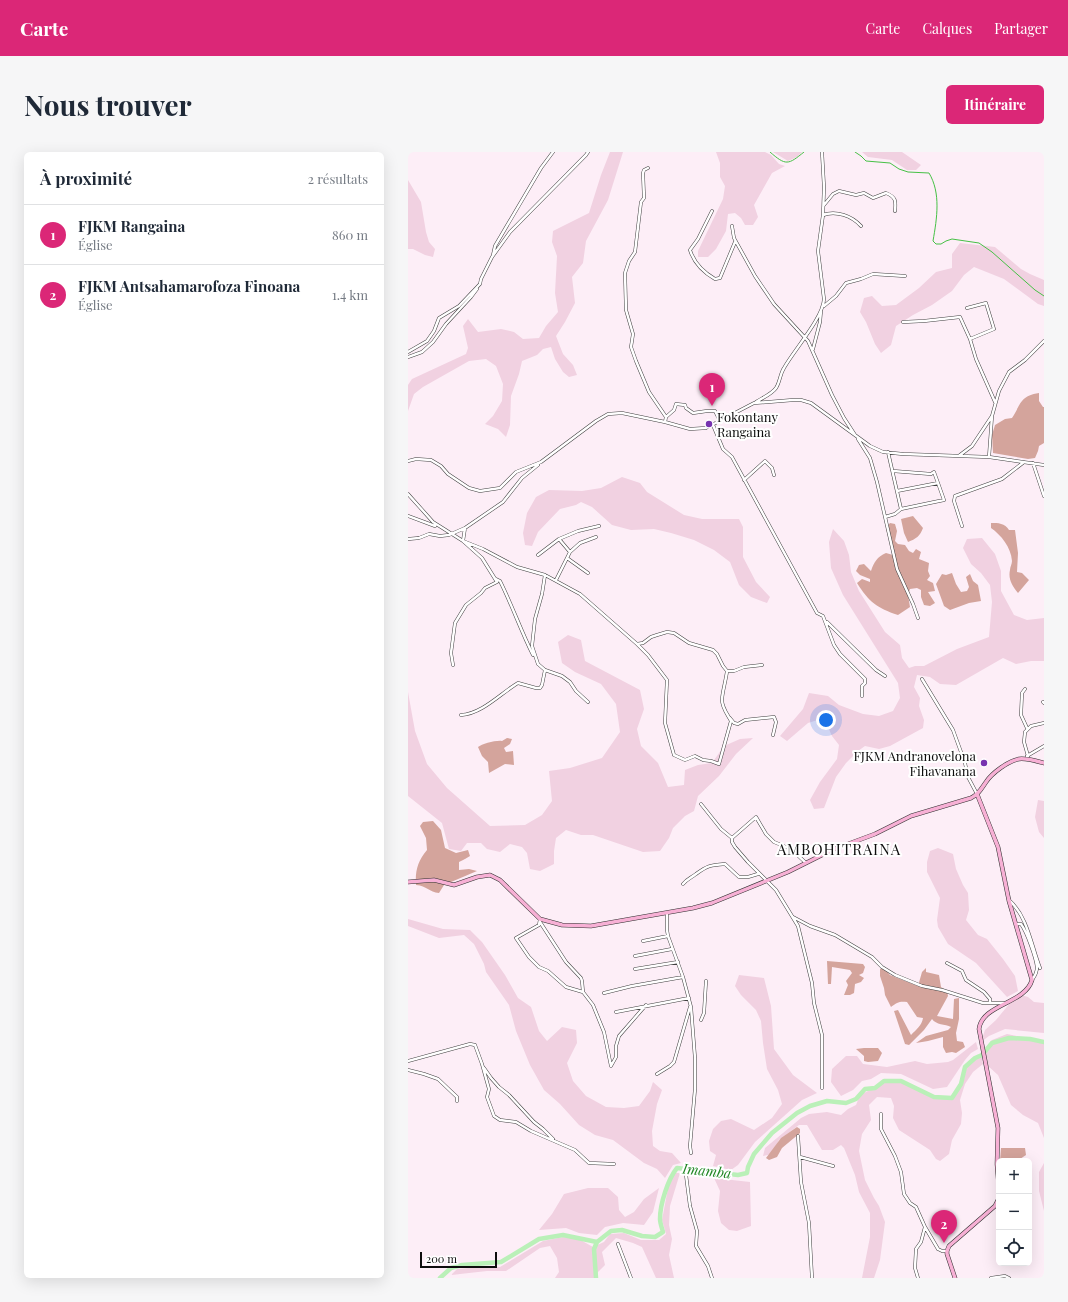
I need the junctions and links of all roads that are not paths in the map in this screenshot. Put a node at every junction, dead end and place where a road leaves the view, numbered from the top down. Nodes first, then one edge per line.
1 (553, 152) edge
2 (588, 152) edge
3 (822, 152) edge
4 (648, 168) dead end
5 (823, 205) junction
6 (712, 210) dead end
7 (895, 211) dead end
8 (823, 214) junction
9 (732, 226) dead end
10 (861, 226) dead end
11 (736, 241) junction
12 (492, 257) junction
13 (904, 276) dead end
14 (480, 284) junction
15 (824, 307) junction
16 (967, 308) dead end
17 (821, 311) junction
18 (903, 322) dead end
19 (805, 337) junction
20 (970, 339) junction
21 (1044, 341) edge
22 (812, 349) junction
23 (408, 352) edge
24 (408, 357) edge
25 (995, 402) junction
26 (754, 403) junction
27 (992, 416) junction
28 (666, 417) junction
29 (720, 421) junction
30 (665, 422) junction
31 (713, 424) junction
32 (857, 437) junction
33 (888, 452) junction
34 (960, 455) junction
35 (989, 457) junction
36 (408, 461) edge
37 (541, 462) junction
38 (1024, 462) junction
39 (1033, 464) junction
40 (1044, 465) edge
41 (893, 471) junction
42 (774, 476) dead end
43 (744, 480) junction
44 (938, 483) junction
45 (897, 491) junction
46 (408, 494) edge
47 (1044, 496) edge
48 (901, 509) junction
49 (408, 516) edge
50 (885, 518) junction
51 (599, 526) dead end
52 (962, 526) dead end
53 (465, 528) junction
54 (443, 529) junction
55 (452, 534) junction
56 (596, 537) dead end
57 (408, 539) edge
58 (559, 539) junction
59 (463, 541) junction
60 (570, 552) junction
61 (538, 555) dead end
62 (567, 558) junction
63 (588, 573) dead end
64 (545, 575) junction
65 (496, 579) junction
66 (556, 580) junction
67 (918, 618) dead end
68 (825, 620) junction
69 (637, 644) junction
70 (537, 661) junction
71 (453, 665) dead end
72 (762, 665) dead end
73 (545, 670) junction
74 (727, 671) junction
75 (885, 676) dead end
76 (922, 679) dead end
77 (1025, 689) dead end
78 (862, 696) dead end
79 (588, 702) dead end
80 (461, 715) dead end
81 (729, 717) junction
82 (1044, 723) edge
83 (1027, 728) junction
84 (774, 735) dead end
85 (1044, 746) edge
86 (1028, 756) junction
87 (1021, 759) junction
88 (1044, 763) edge
89 (977, 794) junction
90 (701, 804) dead end
91 (732, 838) junction
92 (806, 863) junction
93 (758, 874) junction
94 (765, 881) junction
95 (408, 882) edge
96 (683, 884) dead end
97 (1008, 899) junction
98 (667, 912) junction
99 (793, 917) junction
100 (540, 920) junction
101 (1016, 924) junction
102 (668, 936) junction
103 (643, 941) dead end
104 (672, 949) junction
105 (635, 956) dead end
106 (678, 962) junction
107 (947, 963) dead end
108 (1040, 968) dead end
109 (635, 969) dead end
110 (683, 977) junction
111 (1032, 980) junction
112 (706, 981) dead end
113 (583, 992) junction
114 (604, 993) dead end
115 (689, 998) junction
116 (990, 1003) junction
117 (1006, 1003) junction
118 (646, 1005) junction
119 (690, 1006) junction
120 (616, 1012) dead end
121 (701, 1020) dead end
122 (408, 1061) edge
123 (482, 1064) junction
124 (408, 1070) edge
125 (657, 1074) dead end
126 (822, 1088) dead end
127 (457, 1101) dead end
128 (881, 1114) dead end
129 (798, 1136) dead end
130 (554, 1140) junction
131 (691, 1153) dead end
132 (800, 1157) junction
133 (998, 1158) edge
134 (614, 1164) dead end
135 (833, 1166) dead end
136 (686, 1175) dead end
137 (996, 1204) edge
138 (924, 1227) junction
139 (618, 1244) dead end
140 (947, 1251) junction
141 (630, 1278) edge
142 (712, 1278) edge
143 (812, 1278) edge
144 (918, 1278) edge
145 (955, 1278) edge
146 (991, 1278) edge
147 (1009, 1278) edge

1 - 12 street
2 - 12 street
3 - 5 street
4 - 28 street
5 - 7 street
5 - 8 street
6 - 11 street
8 - 10 street
8 - 15 street
9 - 11 street
11 - 19 street
12 - 14 street
13 - 15 street
14 - 23 street
14 - 24 street
15 - 17 street
16 - 20 street
17 - 19 street
17 - 22 street
18 - 20 street
19 - 22 street
19 - 26 street
20 - 25 street
21 - 25 street
22 - 32 street
25 - 27 street
26 - 29 street
26 - 32 street
27 - 34 street
27 - 35 street
28 - 29 street
28 - 30 street
29 - 31 street
30 - 31 street
30 - 37 street
31 - 43 street
32 - 33 street
32 - 50 street
33 - 34 street
33 - 41 street
34 - 35 street
35 - 38 street
36 - 37 street
37 - 53 street
38 - 39 street
38 - 52 street
39 - 40 street
39 - 47 street
41 - 44 street
41 - 45 street
42 - 43 street
43 - 68 street
44 - 45 street
44 - 48 street
45 - 48 street
46 - 54 street
48 - 50 street
49 - 54 street
50 - 67 street
51 - 58 street
53 - 55 street
53 - 59 street
54 - 55 street
55 - 57 street
55 - 59 street
56 - 60 street
58 - 60 street
58 - 61 street
59 - 64 street
59 - 65 street
60 - 62 street
62 - 63 street
62 - 66 street
64 - 66 street
64 - 70 street
65 - 70 street
65 - 71 street
66 - 69 street
68 - 75 street
68 - 78 street
69 - 74 street
69 - 81 street
70 - 73 street
72 - 74 street
73 - 79 street
73 - 80 street
74 - 81 street
76 - 89 street
77 - 83 street
81 - 84 street
82 - 83 street
83 - 86 street
85 - 86 street
86 - 87 street
87 - 88 street
87 - 89 street
89 - 92 street
89 - 97 street
90 - 91 street
91 - 92 street
91 - 93 street
92 - 94 street
93 - 94 street
93 - 96 street
94 - 98 street
94 - 99 street
95 - 100 street
97 - 101 street
97 - 108 street
98 - 100 street
98 - 102 street
99 - 116 street
99 - 126 street
100 - 113 street
100 - 113 street
101 - 111 street
101 - 111 street
102 - 103 street
102 - 104 street
104 - 105 street
104 - 106 street
106 - 109 street
106 - 110 street
107 - 116 street
110 - 114 street
110 - 115 street
111 - 117 street
112 - 121 street
113 - 118 street
115 - 118 street
115 - 119 street
116 - 117 street
117 - 133 street
118 - 120 street
119 - 125 street
119 - 131 street
122 - 123 street
123 - 130 street
123 - 130 street
124 - 127 street
128 - 138 street
129 - 132 street
130 - 134 street
132 - 135 street
132 - 143 street
136 - 142 street
137 - 140 street
138 - 140 street
138 - 144 street
139 - 141 street
140 - 145 street
146 - 147 street

